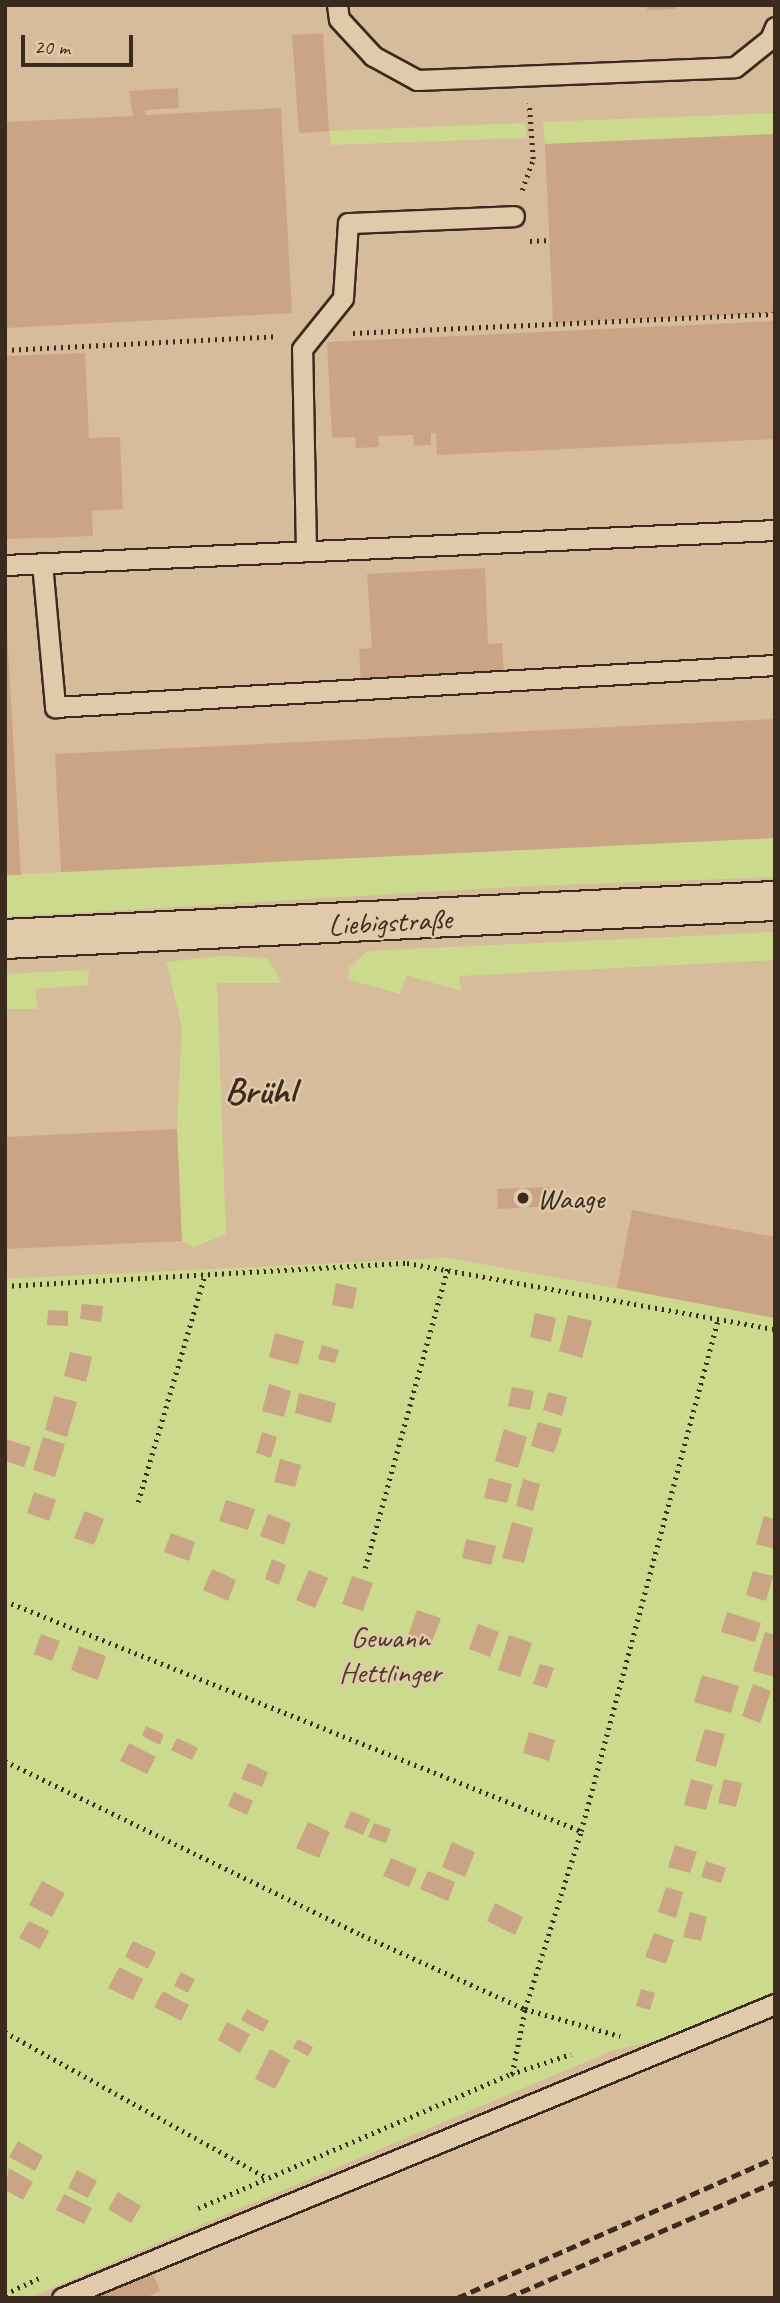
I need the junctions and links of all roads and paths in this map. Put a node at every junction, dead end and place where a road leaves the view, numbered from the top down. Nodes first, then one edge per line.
1 (337, 5) edge
2 (775, 27) edge
3 (526, 75) junction
4 (514, 216) junction
5 (550, 240) dead end
6 (775, 314) edge
7 (314, 335) junction
8 (5, 350) edge
9 (775, 530) edge
10 (306, 551) junction
11 (43, 563) junction
12 (5, 565) edge
13 (775, 665) edge
14 (775, 901) edge
15 (5, 939) edge
16 (448, 1267) junction
17 (206, 1273) junction
18 (5, 1286) edge
19 (718, 1319) junction
20 (775, 1329) edge
21 (138, 1502) dead end
22 (365, 1569) dead end
23 (5, 1601) edge
24 (5, 1761) edge
25 (581, 1832) junction
26 (775, 2004) edge
27 (525, 2009) junction
28 (5, 2032) edge
29 (620, 2037) dead end
30 (511, 2074) dead end
31 (266, 2177) dead end
32 (62, 2298) edge

1 - 3 lane
2 - 3 lane
3 - 4 path
4 - 5 path
4 - 7 lane
6 - 7 path
7 - 8 path
7 - 10 lane
9 - 10 lane
10 - 11 lane
11 - 12 lane
11 - 13 lane
14 - 15 street, Liebigstraße
16 - 17 path
16 - 19 path
16 - 22 path
17 - 18 path
17 - 21 path
19 - 20 path
19 - 25 path
23 - 25 path
24 - 27 path
25 - 27 path
26 - 32 lane
27 - 29 path
27 - 30 path
28 - 31 path

